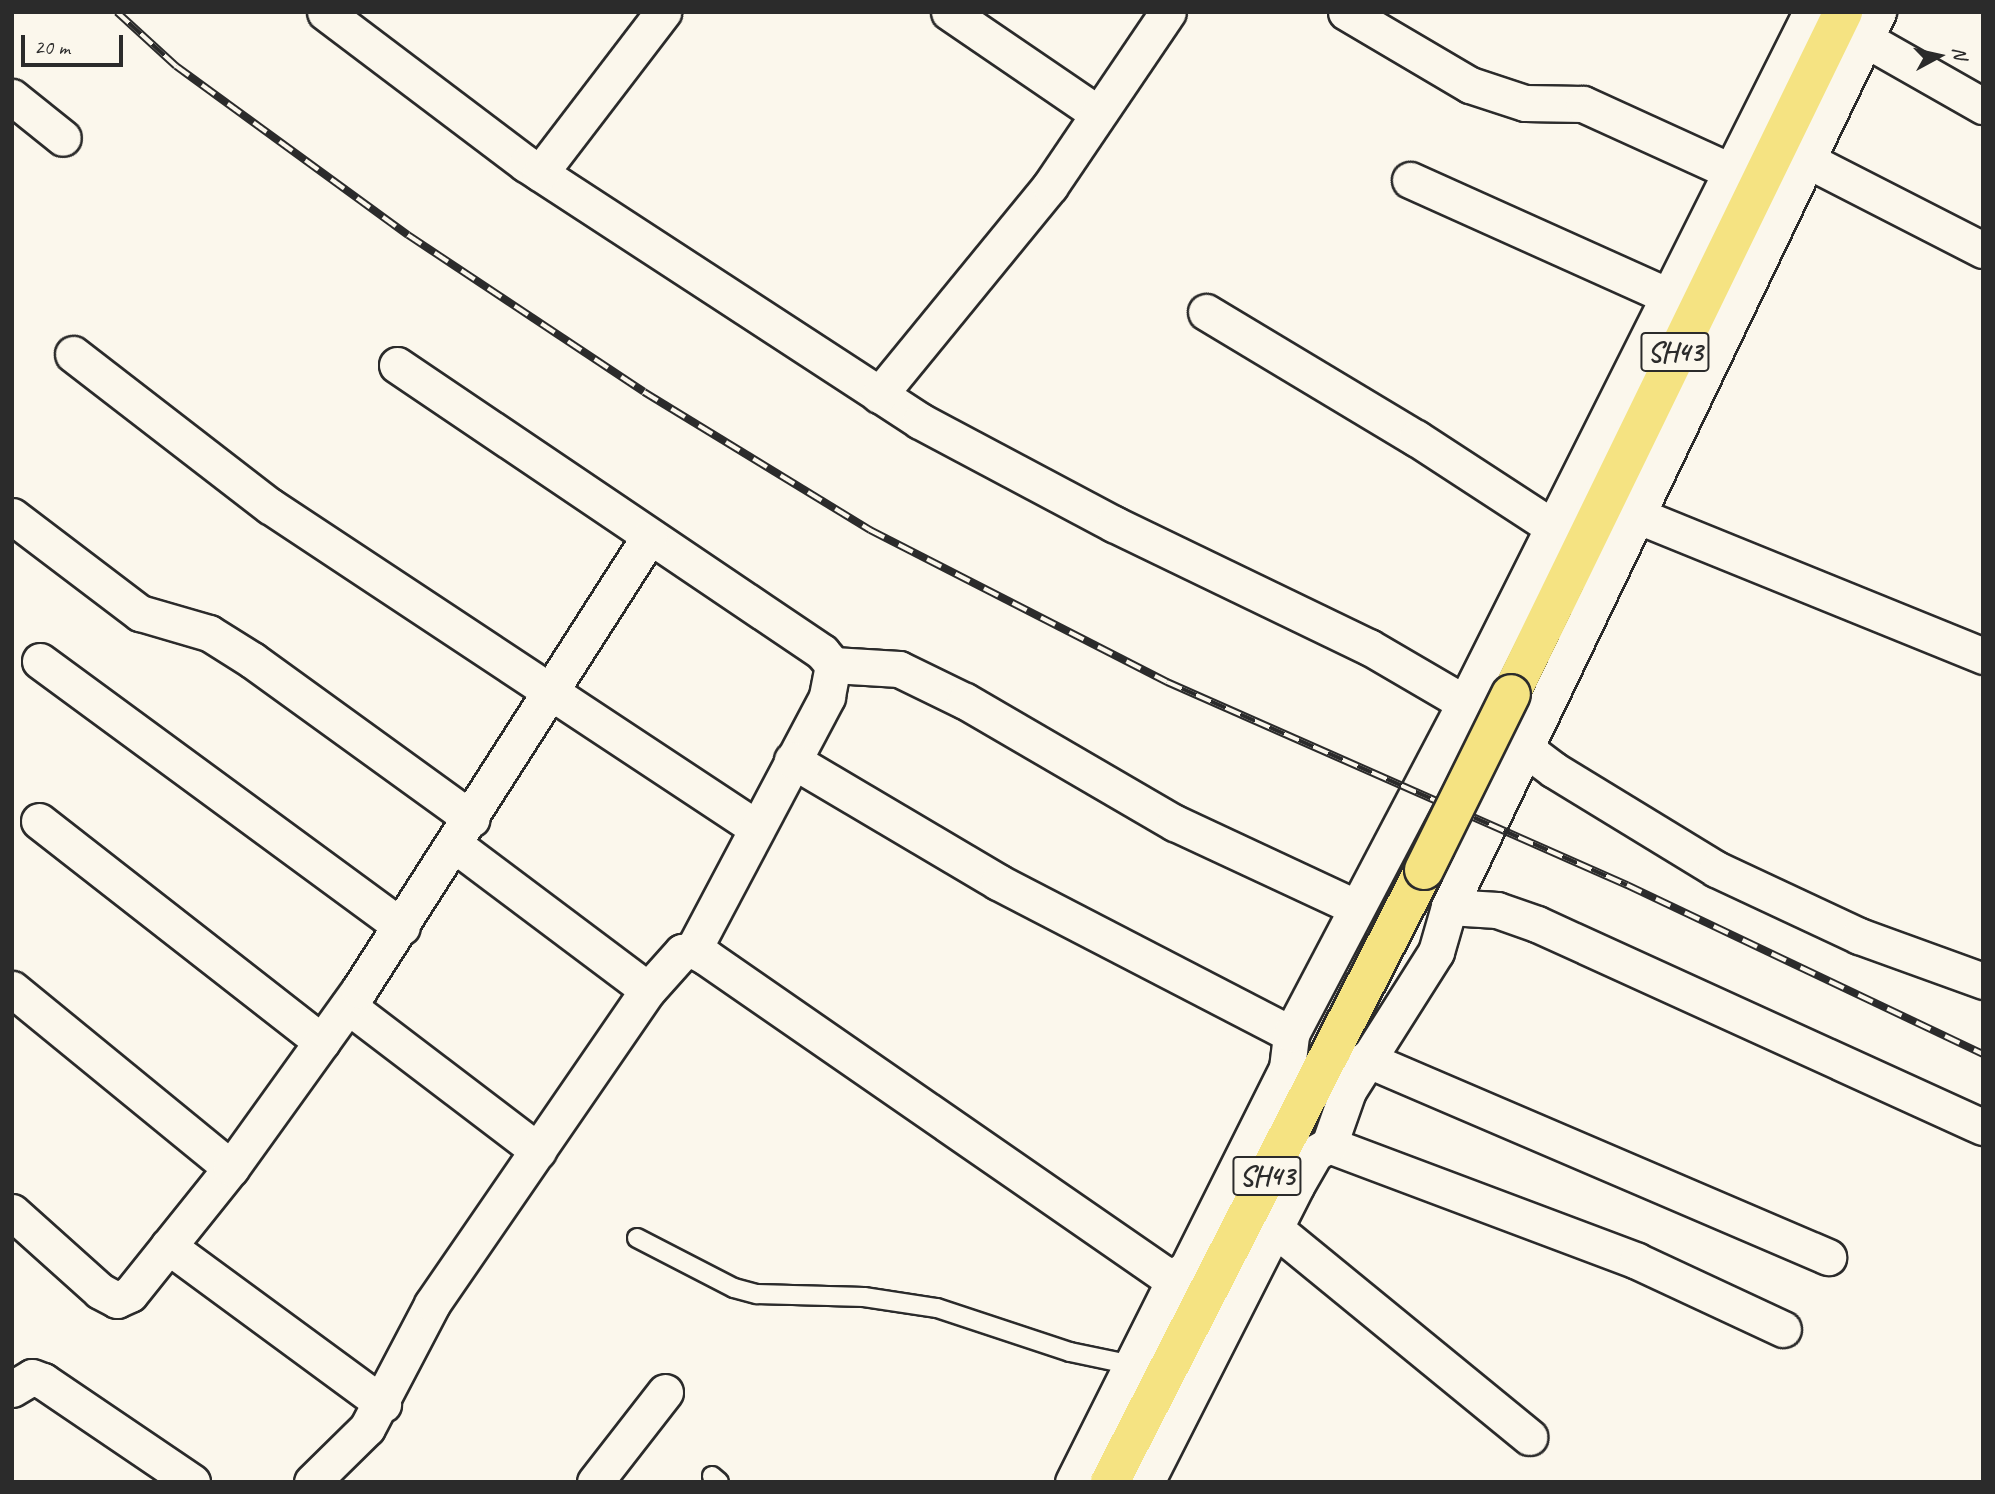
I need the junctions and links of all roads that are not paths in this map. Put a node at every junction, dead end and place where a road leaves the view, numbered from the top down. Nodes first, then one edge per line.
1 (325, 12) edge
2 (663, 12) edge
3 (948, 12) edge
4 (1168, 12) edge
5 (1346, 12) edge
6 (1811, 12) edge
7 (1862, 21) edge
8 (12, 97) edge
9 (1983, 106) edge
10 (1097, 113) junction
11 (63, 138) dead end
12 (1805, 159) junction
13 (1730, 171) junction
14 (540, 173) junction
15 (1410, 180) dead end
16 (1983, 250) edge
17 (1670, 298) junction
18 (1206, 312) dead end
19 (73, 354) dead end
20 (397, 365) dead end
21 (879, 395) junction
22 (1634, 514) junction
23 (12, 516) edge
24 (1554, 528) junction
25 (649, 537) junction
26 (1983, 656) edge
27 (40, 661) dead end
28 (833, 665) junction
29 (551, 694) junction
30 (1465, 704) junction
31 (1525, 747) junction
32 (792, 761) junction
33 (39, 821) dead end
34 (755, 827) junction
35 (464, 832) junction
36 (1355, 907) junction
37 (1461, 907) junction
38 (402, 927) junction
39 (693, 950) junction
40 (1983, 981) edge
41 (12, 989) edge
42 (648, 990) junction
43 (348, 1006) junction
44 (1291, 1034) junction
45 (322, 1042) junction
46 (1366, 1059) junction
47 (1983, 1127) edge
48 (1329, 1145) junction
49 (538, 1151) junction
50 (231, 1168) junction
51 (12, 1212) edge
52 (1274, 1228) junction
53 (638, 1238) dead end
54 (168, 1245) junction
55 (1828, 1257) dead end
56 (1179, 1275) junction
57 (1783, 1329) dead end
58 (1132, 1365) junction
59 (12, 1389) edge
60 (665, 1392) dead end
61 (383, 1404) junction
62 (1529, 1437) dead end
63 (192, 1482) edge
64 (312, 1482) edge
65 (595, 1482) edge
66 (1073, 1482) edge
67 (1110, 1482) edge
68 (1146, 1482) edge

1 - 14 street
2 - 14 street
3 - 10 street
4 - 10 street
5 - 13 street
6 - 13 street
7 - 9 street
7 - 12 street
7 - 67 main road, SH43, bridge
8 - 11 street
10 - 21 street
12 - 16 street
12 - 22 street
13 - 17 street
14 - 21 street
15 - 17 street
17 - 24 street
18 - 24 street
19 - 29 street
20 - 25 street
21 - 30 street
22 - 26 street
22 - 31 street
23 - 35 street
24 - 30 street
25 - 28 street
25 - 29 street
27 - 38 street
28 - 32 street
28 - 36 street
29 - 34 street
29 - 35 street
30 - 31 street
30 - 36 street
31 - 37 street
31 - 40 street
32 - 34 street
32 - 44 street
33 - 45 street
34 - 39 street
35 - 38 street
35 - 42 street
36 - 44 street
37 - 46 street
37 - 47 street
38 - 43 street
39 - 42 street
39 - 56 street
41 - 50 street
42 - 49 street
43 - 45 street
43 - 49 street
44 - 56 street
45 - 50 street
46 - 48 street
46 - 55 street
48 - 52 street
48 - 57 street
49 - 61 street
50 - 54 street
51 - 54 street
52 - 62 street
52 - 68 street
53 - 58 lane
54 - 61 street
56 - 58 street
58 - 66 street
59 - 63 street
60 - 65 street
61 - 64 street

